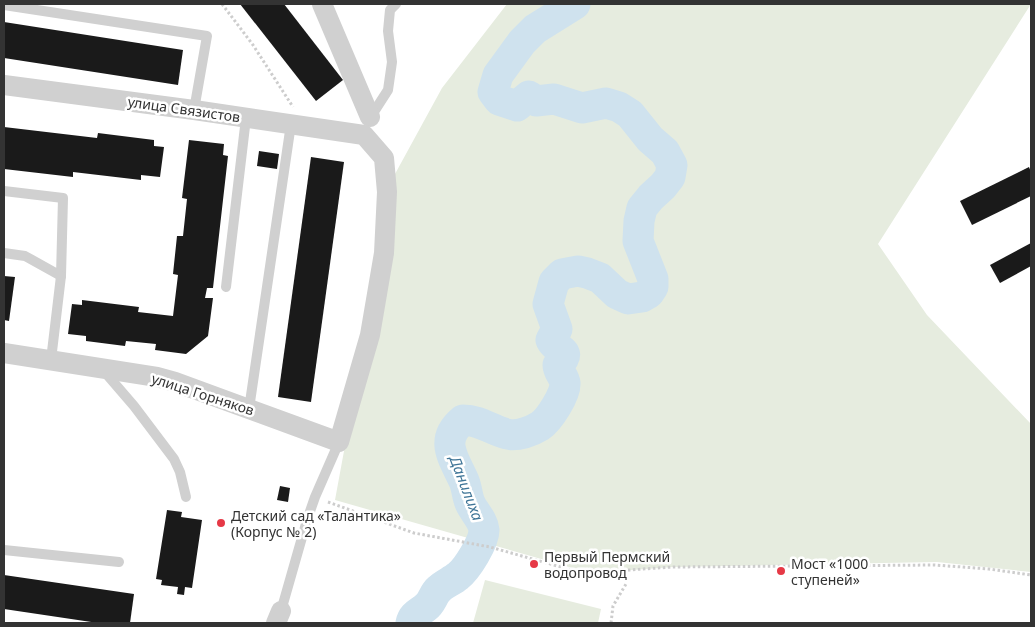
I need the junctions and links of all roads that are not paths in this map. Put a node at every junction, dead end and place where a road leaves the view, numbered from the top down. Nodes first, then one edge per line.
1 (322, 4) edge
2 (396, 4) edge
3 (4, 5) edge
4 (4, 85) edge
5 (194, 110) junction
6 (293, 117) junction
7 (246, 118) junction
8 (367, 126) junction
9 (4, 191) edge
10 (4, 253) edge
11 (61, 276) junction
12 (226, 287) dead end
13 (4, 353) edge
14 (51, 360) junction
15 (103, 369) junction
16 (249, 409) junction
17 (339, 442) junction
18 (186, 497) dead end
19 (4, 550) edge
20 (119, 562) dead end
21 (278, 617) edge

1 - 8 street
2 - 8 lane
3 - 5 lane
4 - 5 street, улица Связистов
5 - 7 street, улица Связистов
6 - 7 street, улица Связистов
6 - 8 street, улица Связистов
6 - 16 lane
7 - 12 lane
8 - 17 street
9 - 11 lane
10 - 11 lane
11 - 14 lane
13 - 14 street, улица Горняков
14 - 15 street, улица Горняков
15 - 16 street, улица Горняков
15 - 18 lane
16 - 17 street, улица Горняков
17 - 21 lane
19 - 20 lane

